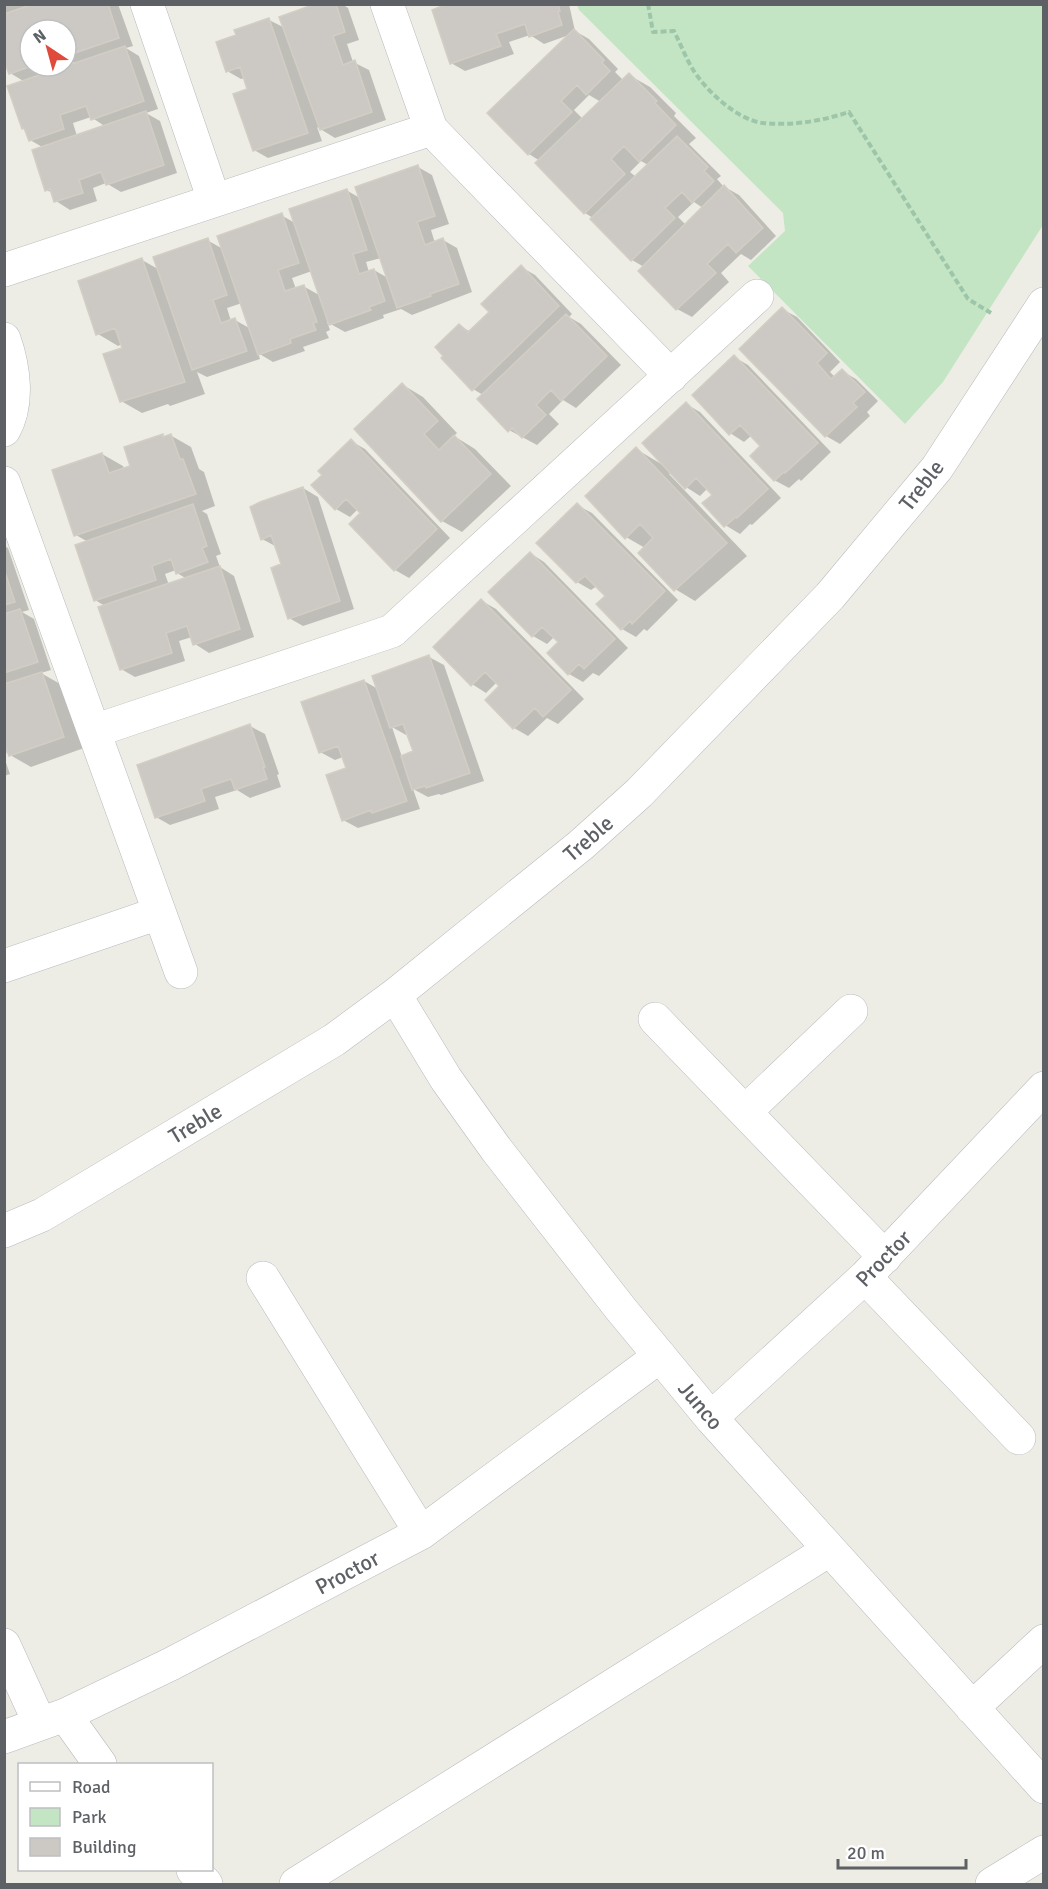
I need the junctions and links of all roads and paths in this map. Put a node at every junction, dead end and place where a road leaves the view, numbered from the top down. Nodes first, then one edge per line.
1 (147, 4) edge
2 (387, 4) edge
3 (648, 4) edge
4 (431, 129) junction
5 (214, 200) junction
6 (4, 270) edge
7 (757, 296) dead end
8 (1044, 304) edge
9 (1025, 335) junction
10 (4, 339) edge
11 (670, 376) junction
12 (4, 430) edge
13 (4, 483) edge
14 (94, 731) junction
15 (159, 913) junction
16 (4, 966) edge
17 (181, 972) dead end
18 (395, 995) junction
19 (851, 1011) dead end
20 (655, 1018) dead end
21 (1044, 1088) edge
22 (745, 1112) junction
23 (4, 1231) edge
24 (875, 1267) junction
25 (263, 1278) dead end
26 (660, 1356) junction
27 (711, 1418) junction
28 (1019, 1438) dead end
29 (421, 1533) junction
30 (829, 1550) junction
31 (1044, 1641) edge
32 (4, 1644) edge
33 (972, 1708) junction
34 (53, 1719) junction
35 (4, 1737) edge
36 (99, 1763) edge
37 (1044, 1787) edge
38 (1044, 1852) edge
39 (194, 1871) edge
40 (206, 1884) edge
41 (296, 1884) edge
42 (992, 1884) edge

1 - 5 street
2 - 4 street
3 - 9 path
4 - 5 street
4 - 11 street
5 - 6 street
7 - 11 street
8 - 9 street, Treble
9 - 18 street, Treble
10 - 12 street
11 - 14 street
13 - 14 street
14 - 15 street
15 - 16 street
15 - 17 street
18 - 23 street, Treble
18 - 26 street, Junco
19 - 22 street
20 - 22 street
21 - 24 street, Proctor
22 - 24 street
24 - 27 street, Proctor
24 - 28 street
25 - 29 street
26 - 27 street, Junco
26 - 29 street, Proctor
27 - 30 street, Junco
29 - 34 street, Proctor
30 - 33 street, Junco
30 - 41 street
31 - 33 street
32 - 34 street
33 - 37 street, Junco
34 - 35 street, Proctor
34 - 36 street
38 - 42 street
39 - 40 street

